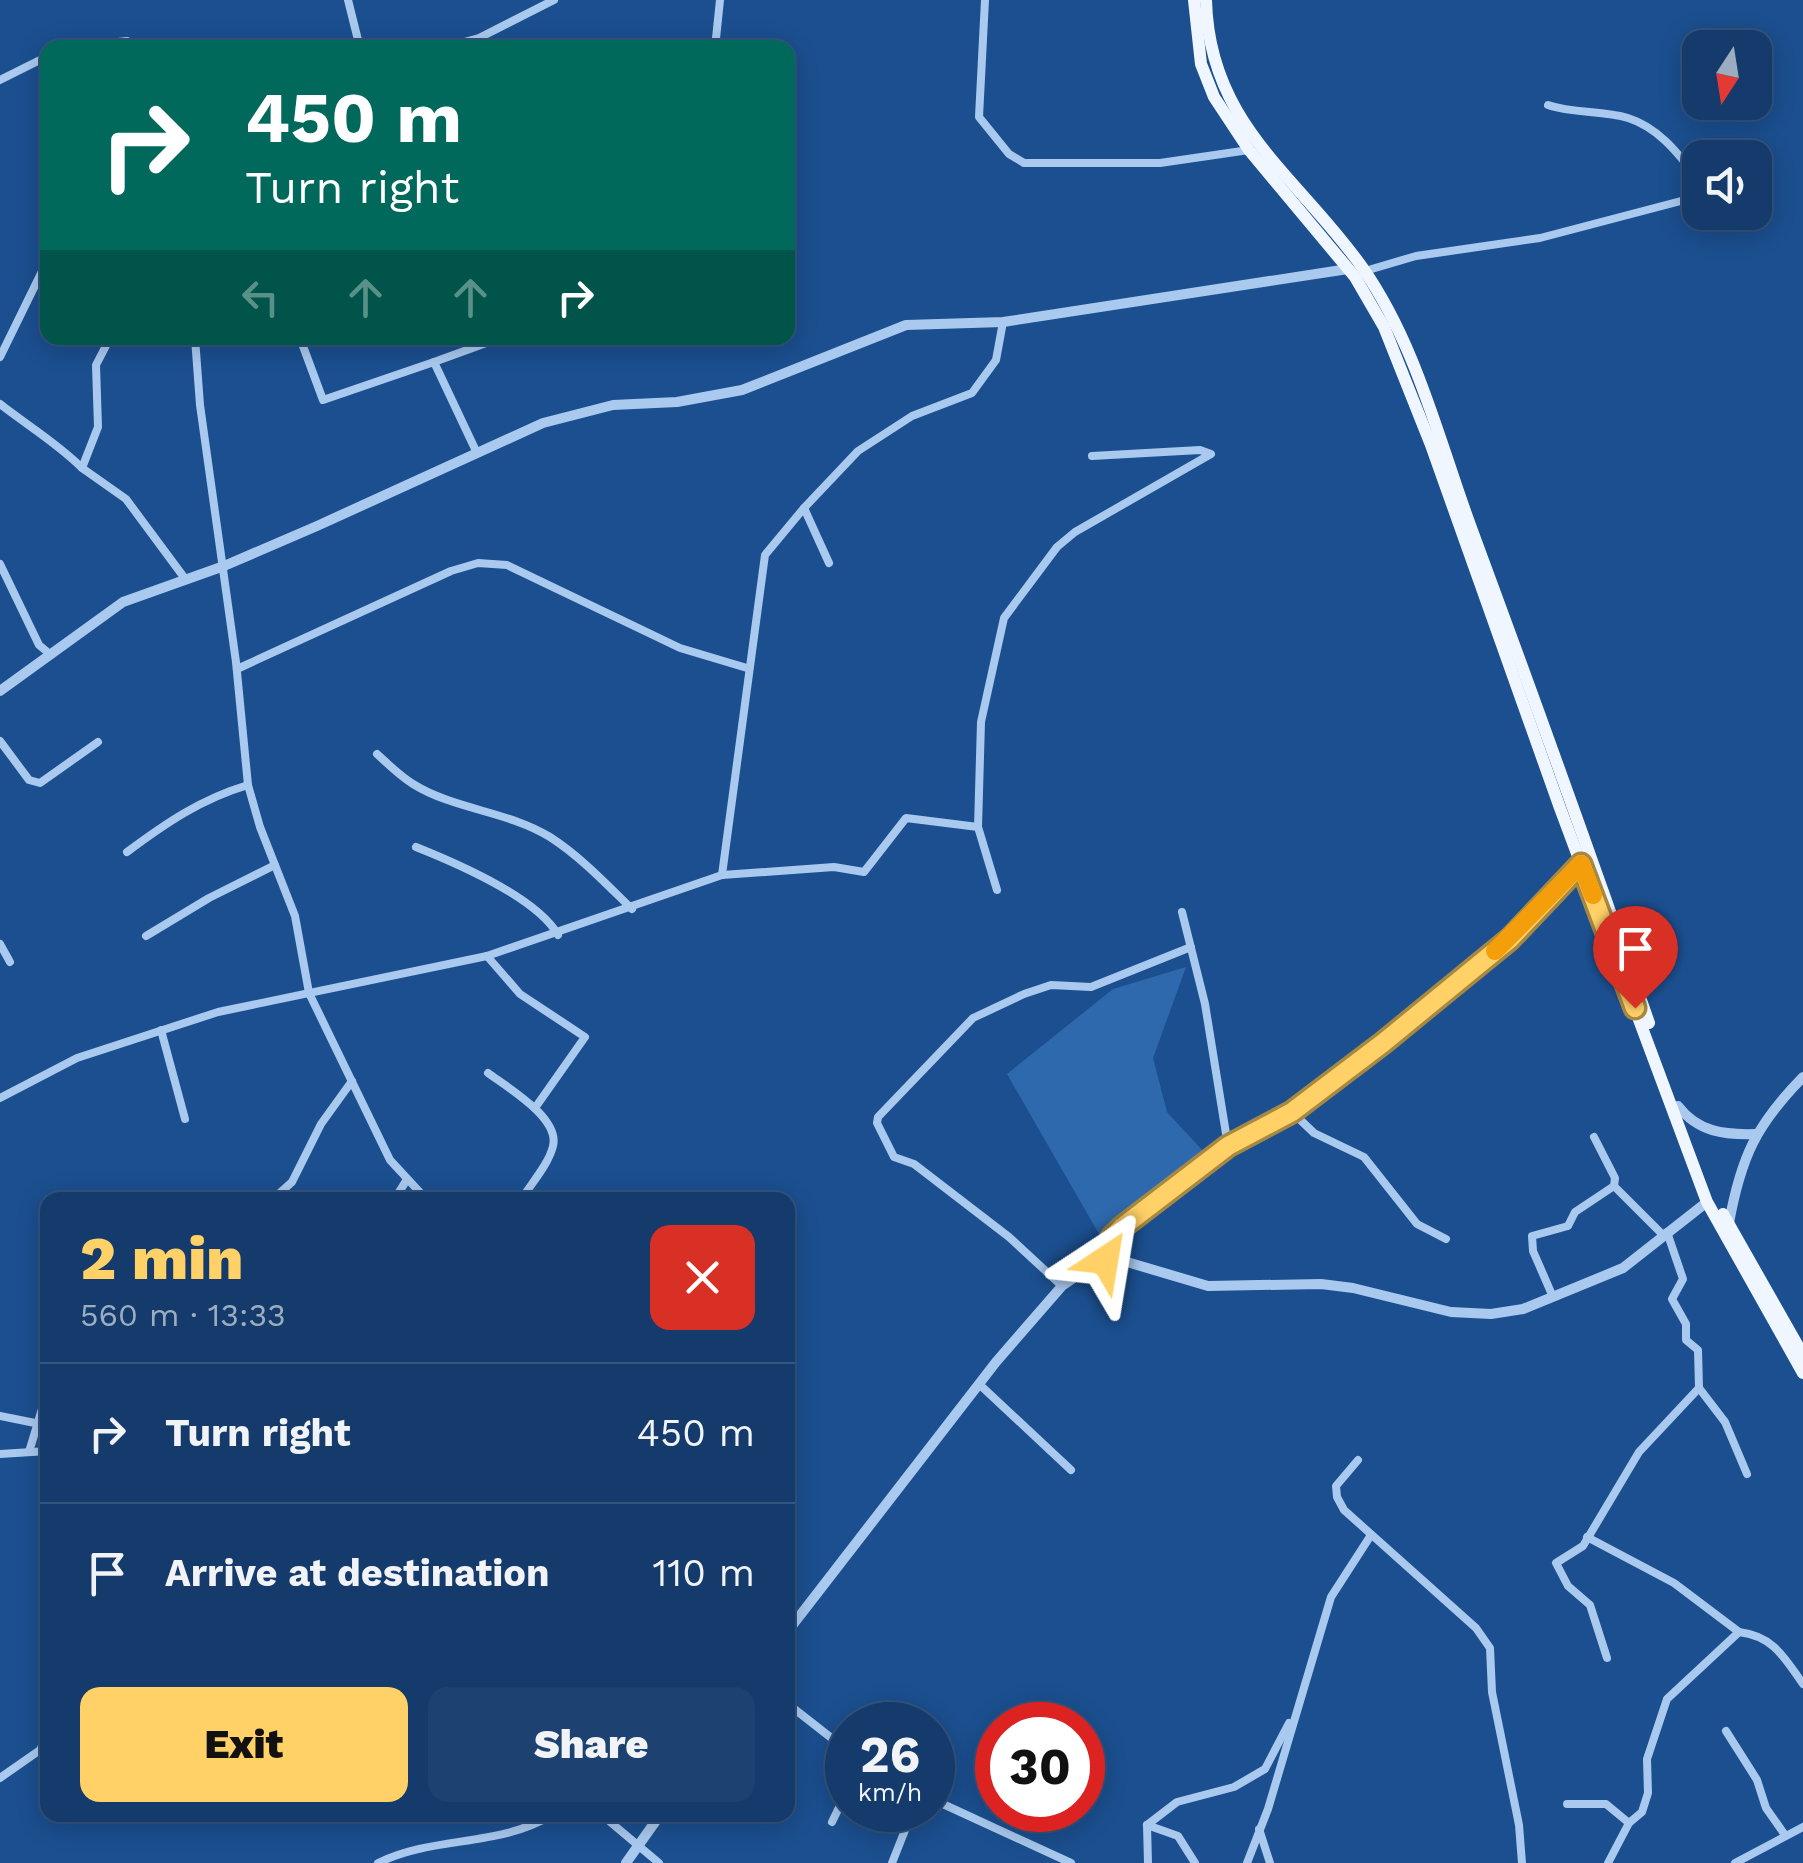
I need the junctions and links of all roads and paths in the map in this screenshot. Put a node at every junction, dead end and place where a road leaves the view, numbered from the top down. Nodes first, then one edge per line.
1 (348, 0) edge
2 (554, 0) edge
3 (720, 0) edge
4 (985, 0) edge
5 (1194, 0) edge
6 (1206, 0) edge
7 (358, 40) edge
8 (472, 40) edge
9 (716, 40) edge
10 (40, 60) edge
11 (0, 80) edge
12 (1548, 105) dead end
13 (1250, 150) junction
14 (1682, 160) edge
15 (1682, 201) edge
16 (1348, 269) junction
17 (1365, 271) junction
18 (40, 276) edge
19 (1003, 322) junction
20 (106, 345) edge
21 (196, 345) edge
22 (302, 345) edge
23 (481, 345) edge
24 (0, 357) edge
25 (434, 362) junction
26 (0, 404) edge
27 (476, 451) junction
28 (1092, 456) dead end
29 (82, 468) junction
30 (804, 508) junction
31 (828, 563) dead end
32 (0, 564) edge
33 (224, 566) junction
34 (186, 580) junction
35 (52, 656) junction
36 (747, 668) junction
37 (237, 669) junction
38 (0, 691) edge
39 (0, 741) edge
40 (98, 742) dead end
41 (377, 754) dead end
42 (248, 785) junction
43 (978, 826) junction
44 (416, 848) dead end
45 (126, 852) dead end
46 (1581, 864) junction
47 (275, 866) junction
48 (722, 876) junction
49 (997, 890) dead end
50 (632, 909) junction
51 (1182, 912) dead end
52 (558, 935) junction
53 (146, 936) dead end
54 (0, 944) edge
55 (1191, 947) junction
56 (487, 956) junction
57 (10, 962) dead end
58 (309, 993) junction
59 (161, 1030) junction
60 (488, 1073) dead end
61 (1803, 1077) edge
62 (352, 1082) junction
63 (0, 1098) edge
64 (1678, 1106) junction
65 (535, 1108) junction
66 (1292, 1112) junction
67 (185, 1118) dead end
68 (1755, 1134) junction
69 (1594, 1137) dead end
70 (1228, 1146) junction
71 (406, 1181) junction
72 (1614, 1186) junction
73 (281, 1192) edge
74 (399, 1192) edge
75 (418, 1192) edge
76 (525, 1192) edge
77 (1708, 1202) junction
78 (1728, 1224) junction
79 (1665, 1233) junction
80 (1446, 1239) dead end
81 (1105, 1260) junction
82 (1062, 1286) junction
83 (1553, 1297) junction
84 (1803, 1355) edge
85 (1803, 1373) edge
86 (978, 1384) junction
87 (1699, 1388) junction
88 (40, 1410) edge
89 (0, 1416) edge
90 (35, 1423) junction
91 (30, 1452) junction
92 (40, 1452) edge
93 (0, 1454) edge
94 (1358, 1460) dead end
95 (1071, 1470) dead end
96 (1747, 1474) dead end
97 (1371, 1535) junction
98 (1587, 1537) junction
99 (795, 1612) edge
100 (1739, 1632) junction
101 (1607, 1658) dead end
102 (1803, 1684) edge
103 (1300, 1698) junction
104 (795, 1709) edge
105 (1726, 1731) dead end
106 (825, 1733) edge
107 (40, 1750) edge
108 (0, 1778) edge
109 (1567, 1804) dead end
110 (955, 1810) edge
111 (540, 1822) edge
112 (611, 1822) edge
113 (655, 1822) edge
114 (1629, 1823) junction
115 (1147, 1825) junction
116 (1803, 1827) edge
117 (1258, 1829) junction
118 (904, 1832) edge
119 (1786, 1835) junction
120 (640, 1844) junction
121 (378, 1863) edge
122 (626, 1863) edge
123 (659, 1863) edge
124 (892, 1863) edge
125 (1072, 1863) edge
126 (1148, 1863) edge
127 (1194, 1863) edge
128 (1246, 1863) edge
129 (1270, 1863) edge
130 (1522, 1863) edge
131 (1608, 1863) edge
132 (1735, 1863) edge

1 - 7 street
2 - 8 street
3 - 9 street
4 - 13 street
5 - 13 main road
6 - 17 main road
10 - 11 street
12 - 14 street
13 - 16 main road
15 - 17 street
16 - 19 street
16 - 46 main road
17 - 64 main road
18 - 24 street
19 - 27 street
19 - 30 street
20 - 29 street
21 - 33 street
22 - 25 street
23 - 25 street
25 - 27 street
26 - 29 street
27 - 33 street
28 - 43 street
29 - 34 street
30 - 31 street
30 - 36 street
32 - 35 street
33 - 34 street
33 - 37 street
34 - 35 street
35 - 38 street
36 - 37 street
36 - 48 street
37 - 42 street
39 - 40 street
41 - 50 street
42 - 45 street
42 - 47 street
43 - 48 street
43 - 49 street
44 - 52 street
46 - 66 street
46 - 77 main road
47 - 53 street
47 - 58 street
48 - 50 street
50 - 52 street
51 - 55 street
52 - 56 street
54 - 57 street
55 - 70 street
55 - 82 street
56 - 58 street
56 - 65 street
58 - 59 street
58 - 62 street
59 - 63 street
59 - 67 street
60 - 65 street
61 - 68 street
62 - 71 street
62 - 73 street
64 - 68 street
64 - 78 main road
65 - 76 street
66 - 70 street
66 - 80 street
68 - 78 street
69 - 72 street
70 - 81 street
71 - 74 street
71 - 75 street
72 - 79 street
72 - 83 street
77 - 79 street
77 - 85 main road
78 - 84 main road
79 - 83 street
79 - 87 street
81 - 82 street
81 - 83 street
82 - 86 street
86 - 95 street
86 - 99 street
87 - 96 street
87 - 98 street
88 - 90 street
89 - 90 street
90 - 91 street
91 - 92 street
91 - 93 street
94 - 97 street
97 - 103 street
97 - 130 street
98 - 100 street
98 - 101 street
100 - 102 street
100 - 114 street
103 - 115 street
103 - 117 street
104 - 106 street
105 - 119 street
107 - 108 street
109 - 114 street
110 - 125 street
111 - 121 street
112 - 120 street
113 - 120 street
114 - 131 street
115 - 126 street
115 - 127 street
116 - 119 street
117 - 128 street
117 - 129 street
118 - 124 street
119 - 132 street
120 - 122 street
120 - 123 street

